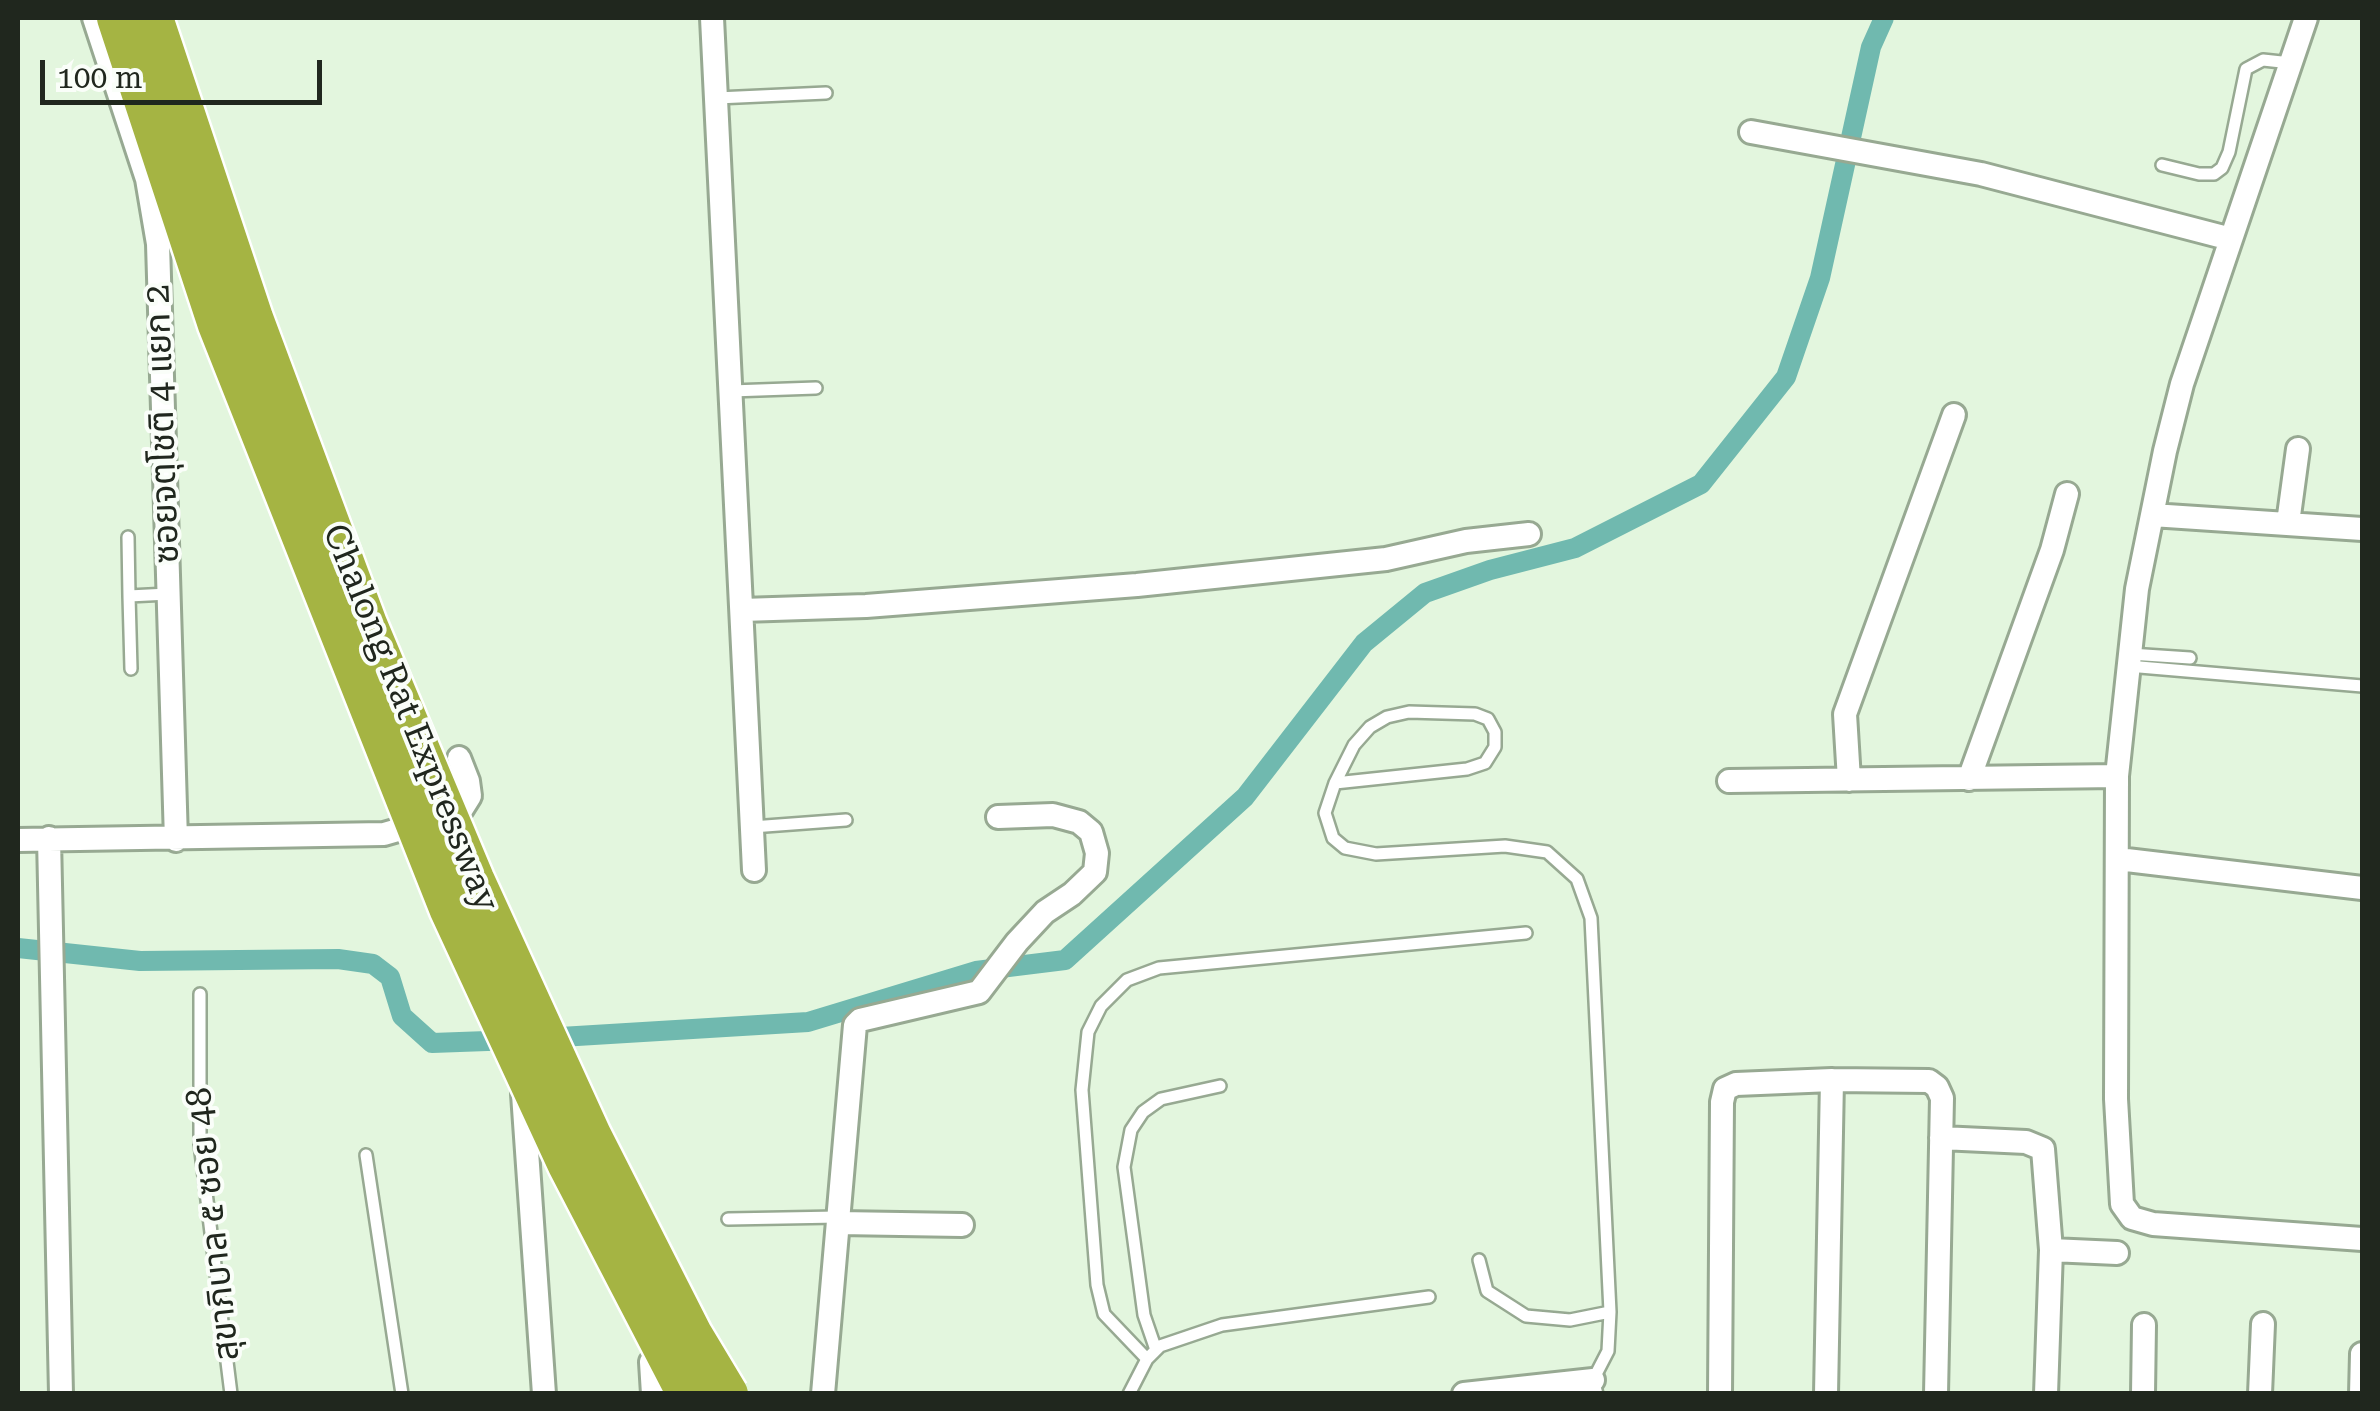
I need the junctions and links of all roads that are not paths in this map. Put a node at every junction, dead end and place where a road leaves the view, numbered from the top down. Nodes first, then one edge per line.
1 (94, 18) edge
2 (118, 18) edge
3 (154, 18) edge
4 (712, 18) edge
5 (2306, 18) edge
6 (2291, 62) junction
7 (826, 94) dead end
8 (716, 98) junction
9 (1751, 132) dead end
10 (2162, 165) dead end
11 (2231, 239) junction
12 (816, 388) dead end
13 (731, 391) junction
14 (1954, 414) dead end
15 (2298, 449) dead end
16 (2067, 494) dead end
17 (2152, 515) junction
18 (2288, 523) junction
19 (2362, 529) edge
20 (1530, 534) dead end
21 (128, 538) dead end
22 (168, 594) junction
23 (129, 596) junction
24 (742, 610) junction
25 (2190, 658) dead end
26 (2129, 659) junction
27 (131, 669) dead end
28 (2362, 686) edge
29 (460, 758) dead end
30 (2117, 776) junction
31 (1969, 779) junction
32 (1848, 780) junction
33 (1729, 781) dead end
34 (1335, 783) junction
35 (998, 817) dead end
36 (846, 820) dead end
37 (752, 827) junction
38 (49, 838) junction
39 (18, 840) edge
40 (176, 840) junction
41 (2118, 859) junction
42 (754, 870) dead end
43 (2362, 888) edge
44 (1526, 933) dead end
45 (200, 994) dead end
46 (1832, 1080) junction
47 (1220, 1086) dead end
48 (523, 1094) dead end
49 (1941, 1138) junction
50 (366, 1155) dead end
51 (728, 1219) dead end
52 (839, 1220) junction
53 (962, 1225) dead end
54 (2362, 1239) edge
55 (2051, 1250) junction
56 (2116, 1253) dead end
57 (1479, 1260) dead end
58 (1430, 1297) dead end
59 (1610, 1312) junction
60 (2144, 1324) dead end
61 (2263, 1324) dead end
62 (2362, 1354) edge
63 (1151, 1355) junction
64 (652, 1362) dead end
65 (1595, 1387) edge
66 (60, 1394) edge
67 (231, 1394) edge
68 (402, 1394) edge
69 (544, 1394) edge
70 (653, 1394) edge
71 (687, 1394) edge
72 (728, 1394) edge
73 (823, 1394) edge
74 (1129, 1394) edge
75 (1464, 1394) edge
76 (1720, 1394) edge
77 (1826, 1394) edge
78 (1936, 1394) edge
79 (2046, 1394) edge
80 (2142, 1394) edge
81 (2260, 1394) edge
82 (2361, 1394) edge

1 - 22 street, ซอยจตุโชติ 4 แยก 2
2 - 71 highway, Chalong Rat Expressway, bridge
3 - 72 highway, Chalong Rat Expressway, bridge
4 - 8 street
5 - 6 street
6 - 10 lane
6 - 11 street
7 - 8 lane
8 - 13 street
9 - 11 street
11 - 17 street
12 - 13 lane
13 - 24 street
14 - 32 street
15 - 18 street
16 - 31 street
17 - 18 street
17 - 26 street
18 - 19 street
20 - 24 street
21 - 23 lane
22 - 23 lane
22 - 40 street, ซอยจตุโชติ 4 แยก 2
23 - 27 lane
24 - 37 street
25 - 26 lane
26 - 28 lane
26 - 30 street
29 - 40 street
30 - 31 street
30 - 41 street
31 - 32 street
32 - 33 street
34 - 34 lane
34 - 59 lane
35 - 52 street
36 - 37 lane
37 - 42 street
38 - 39 street
38 - 40 street
38 - 66 street
41 - 43 street
41 - 54 street
44 - 63 lane
45 - 67 lane, สุขาภิบาล ๕ ซอย 48
46 - 49 street
46 - 76 street
46 - 77 street
47 - 63 lane
48 - 69 street
49 - 55 street
49 - 78 street
50 - 68 lane
51 - 52 lane
52 - 53 street
52 - 73 street
55 - 56 street
55 - 79 street
57 - 59 lane
58 - 63 lane
59 - 65 lane
60 - 80 street
61 - 81 street
62 - 82 street
63 - 74 lane
64 - 70 street
65 - 75 street

